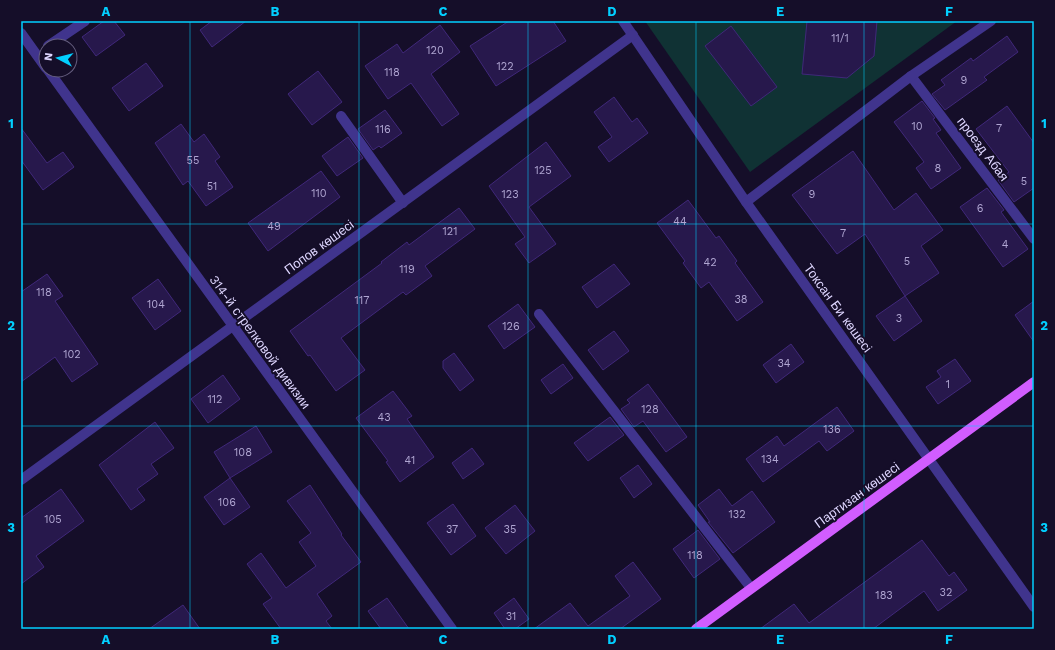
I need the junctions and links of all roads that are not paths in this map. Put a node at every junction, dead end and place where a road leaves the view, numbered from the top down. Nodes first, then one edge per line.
1 (85, 21) edge
2 (623, 21) edge
3 (990, 21) edge
4 (21, 33) edge
5 (633, 35) junction
6 (60, 38) edge
7 (36, 54) joint
8 (38, 57) edge
9 (911, 76) junction
10 (54, 78) edge
11 (341, 116) dead end
12 (746, 202) junction
13 (402, 203) junction
14 (1034, 239) edge
15 (539, 314) dead end
16 (233, 326) junction
17 (1034, 382) edge
18 (929, 458) junction
19 (21, 480) edge
20 (751, 588) junction
21 (1034, 607) edge
22 (452, 629) edge
23 (696, 629) edge

1 - 6 street
2 - 5 street, Токсан Би көшесі
3 - 9 street
4 - 7 street, 314-й стрелковой дивизии
5 - 12 street, Токсан Би көшесі
5 - 13 street, Попов көшесі
7 - 8 street, 314-й стрелковой дивизии
9 - 12 street
9 - 14 street, проезд Абая
10 - 16 street, 314-й стрелковой дивизии
11 - 13 street
12 - 18 street, Токсан Би көшесі
13 - 16 street, Попов көшесі
15 - 20 street
16 - 19 street, Попов көшесі
16 - 22 street, 314-й стрелковой дивизии
17 - 18 main road, Партизан көшесі
18 - 20 main road, Партизан көшесі
18 - 21 street, Токсан Би көшесі
20 - 23 main road, Партизан көшесі

